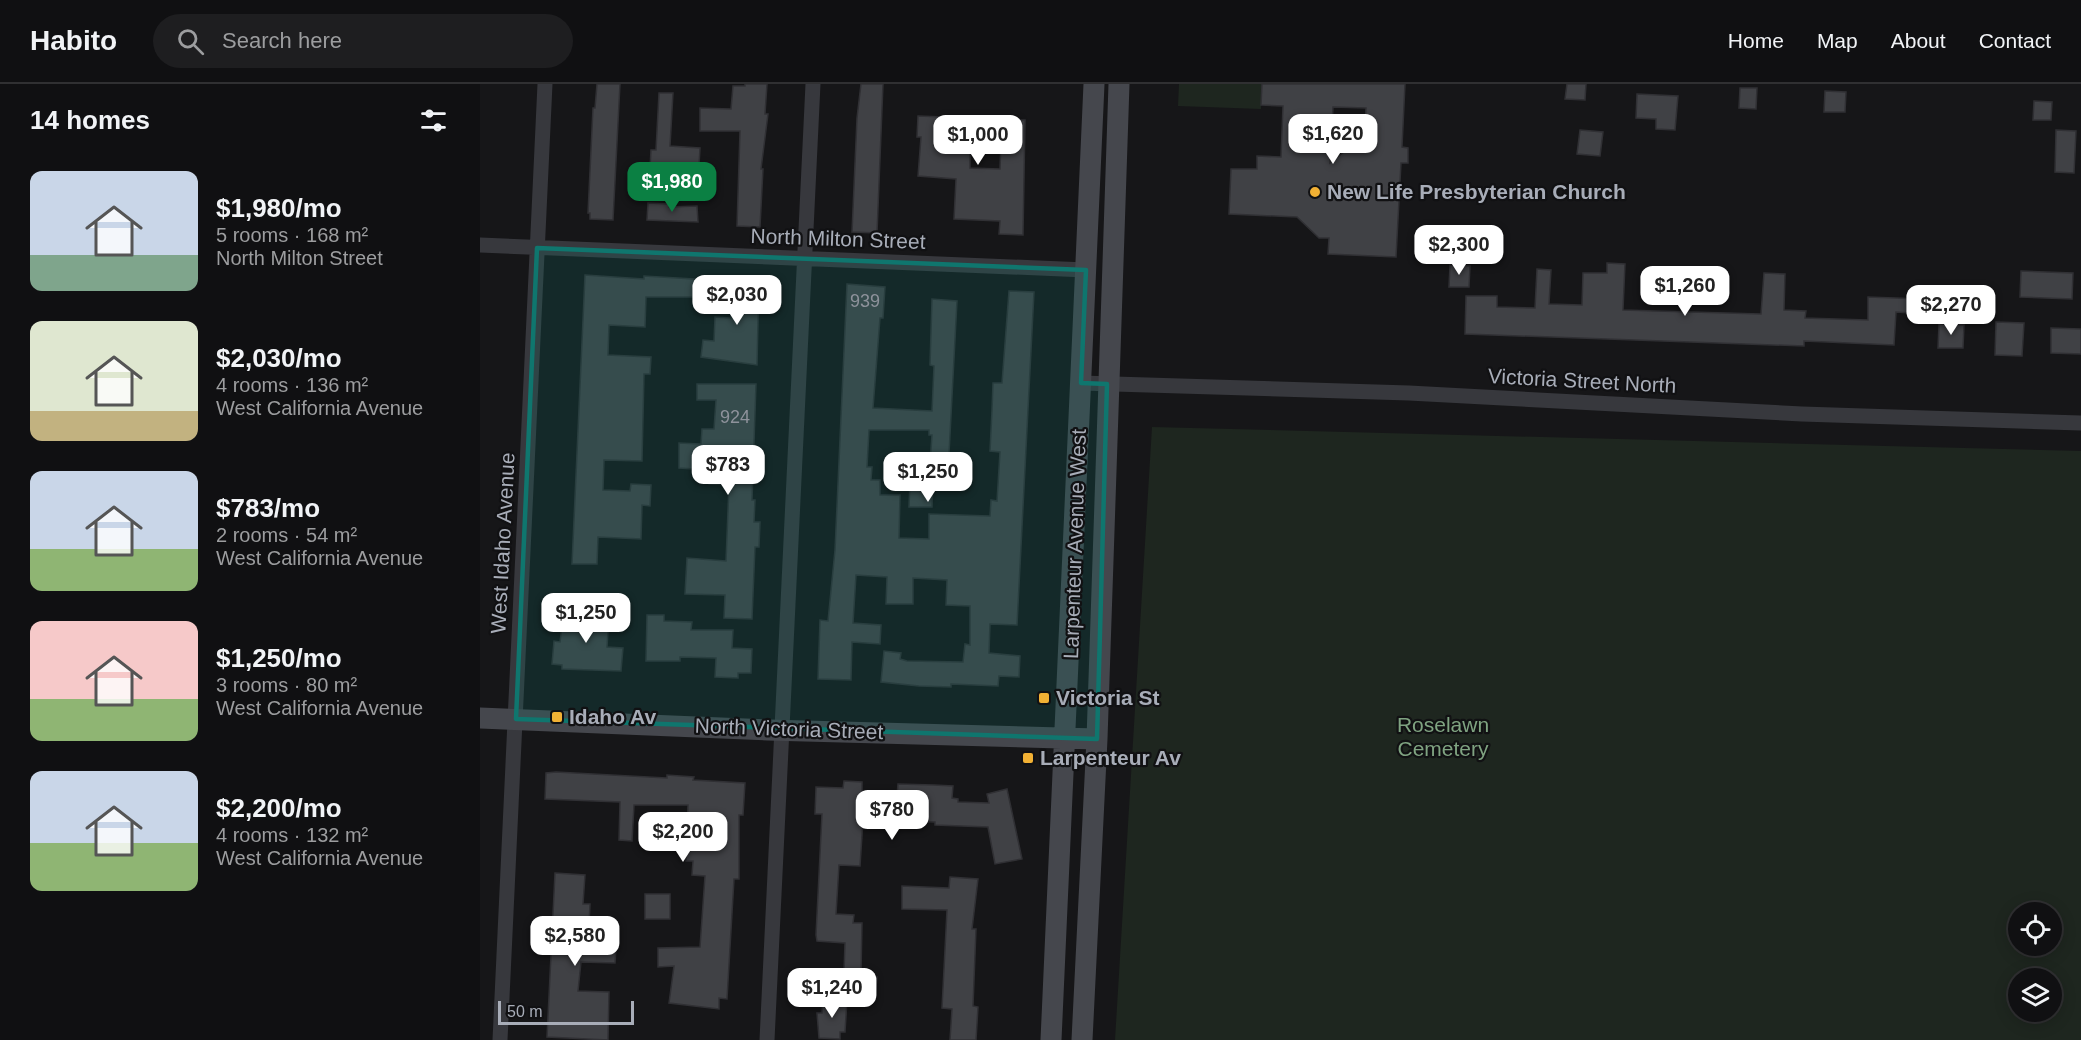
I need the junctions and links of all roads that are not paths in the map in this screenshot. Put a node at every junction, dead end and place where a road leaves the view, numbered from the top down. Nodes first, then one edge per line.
1 (545, 84) edge
2 (813, 84) edge
3 (1094, 84) edge
4 (1119, 84) edge
5 (480, 245) edge
6 (537, 248) junction
7 (806, 259) junction
8 (1086, 270) junction
9 (1081, 383) junction
10 (1107, 384) junction
11 (2081, 423) edge
12 (480, 718) edge
13 (516, 719) junction
14 (782, 730) junction
15 (1067, 738) junction
16 (1098, 739) junction
17 (500, 1040) edge
18 (767, 1040) edge
19 (1051, 1040) edge
20 (1083, 1040) edge

1 - 6 street, West Idaho Avenue
2 - 7 street
3 - 8 main road, Larpenteur Avenue West
4 - 10 main road, Larpenteur Avenue West
5 - 6 street, North Milton Street
6 - 7 street, North Milton Street
6 - 13 street, West Idaho Avenue
7 - 8 street, North Milton Street
7 - 14 street
8 - 9 main road, Larpenteur Avenue West
9 - 10 street, Victoria Street North
9 - 15 main road, Larpenteur Avenue West
10 - 11 street, Victoria Street North
10 - 16 main road, Larpenteur Avenue West
12 - 13 main road, North Victoria Street
13 - 14 main road, North Victoria Street
13 - 17 street, West Idaho Avenue
14 - 15 main road, North Victoria Street
14 - 18 street
15 - 16 main road, North Victoria Street
15 - 19 main road, Larpenteur Avenue West
16 - 20 main road, Larpenteur Avenue West

